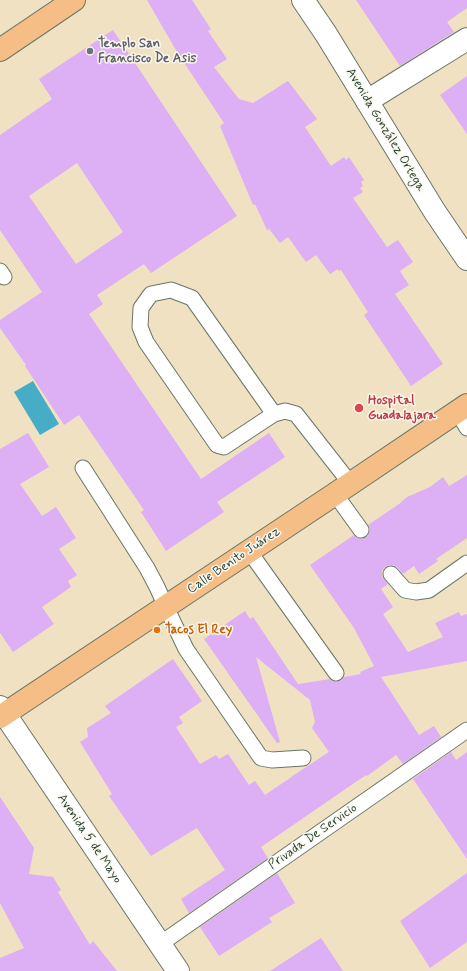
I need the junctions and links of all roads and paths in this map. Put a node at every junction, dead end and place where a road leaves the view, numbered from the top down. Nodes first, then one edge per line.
1 (74, 0) edge
2 (304, 0) edge
3 (467, 39) edge
4 (0, 50) edge
5 (367, 101) junction
6 (467, 259) edge
7 (274, 414) junction
8 (464, 415) edge
9 (83, 468) dead end
10 (342, 488) junction
11 (361, 530) dead end
12 (249, 551) junction
13 (467, 563) edge
14 (391, 574) dead end
15 (166, 607) junction
16 (336, 673) dead end
17 (2, 713) edge
18 (467, 730) edge
19 (303, 758) dead end
20 (160, 944) junction
21 (178, 971) edge

1 - 4 main road
2 - 5 street, Avenida González Ortega
3 - 5 street
5 - 6 street, Avenida González Ortega
7 - 7 lane
7 - 10 lane
8 - 10 main road, Calle Benito Juárez
9 - 15 lane
10 - 11 lane
10 - 12 main road, Calle Benito Juárez
12 - 15 main road, Calle Benito Juárez
12 - 16 lane
13 - 14 lane
15 - 17 main road, Calle Benito Juárez
15 - 19 lane
17 - 20 street, Avenida 5 de Mayo
18 - 20 lane, Privada De Servicio
20 - 21 street, Avenida 5 de Mayo

